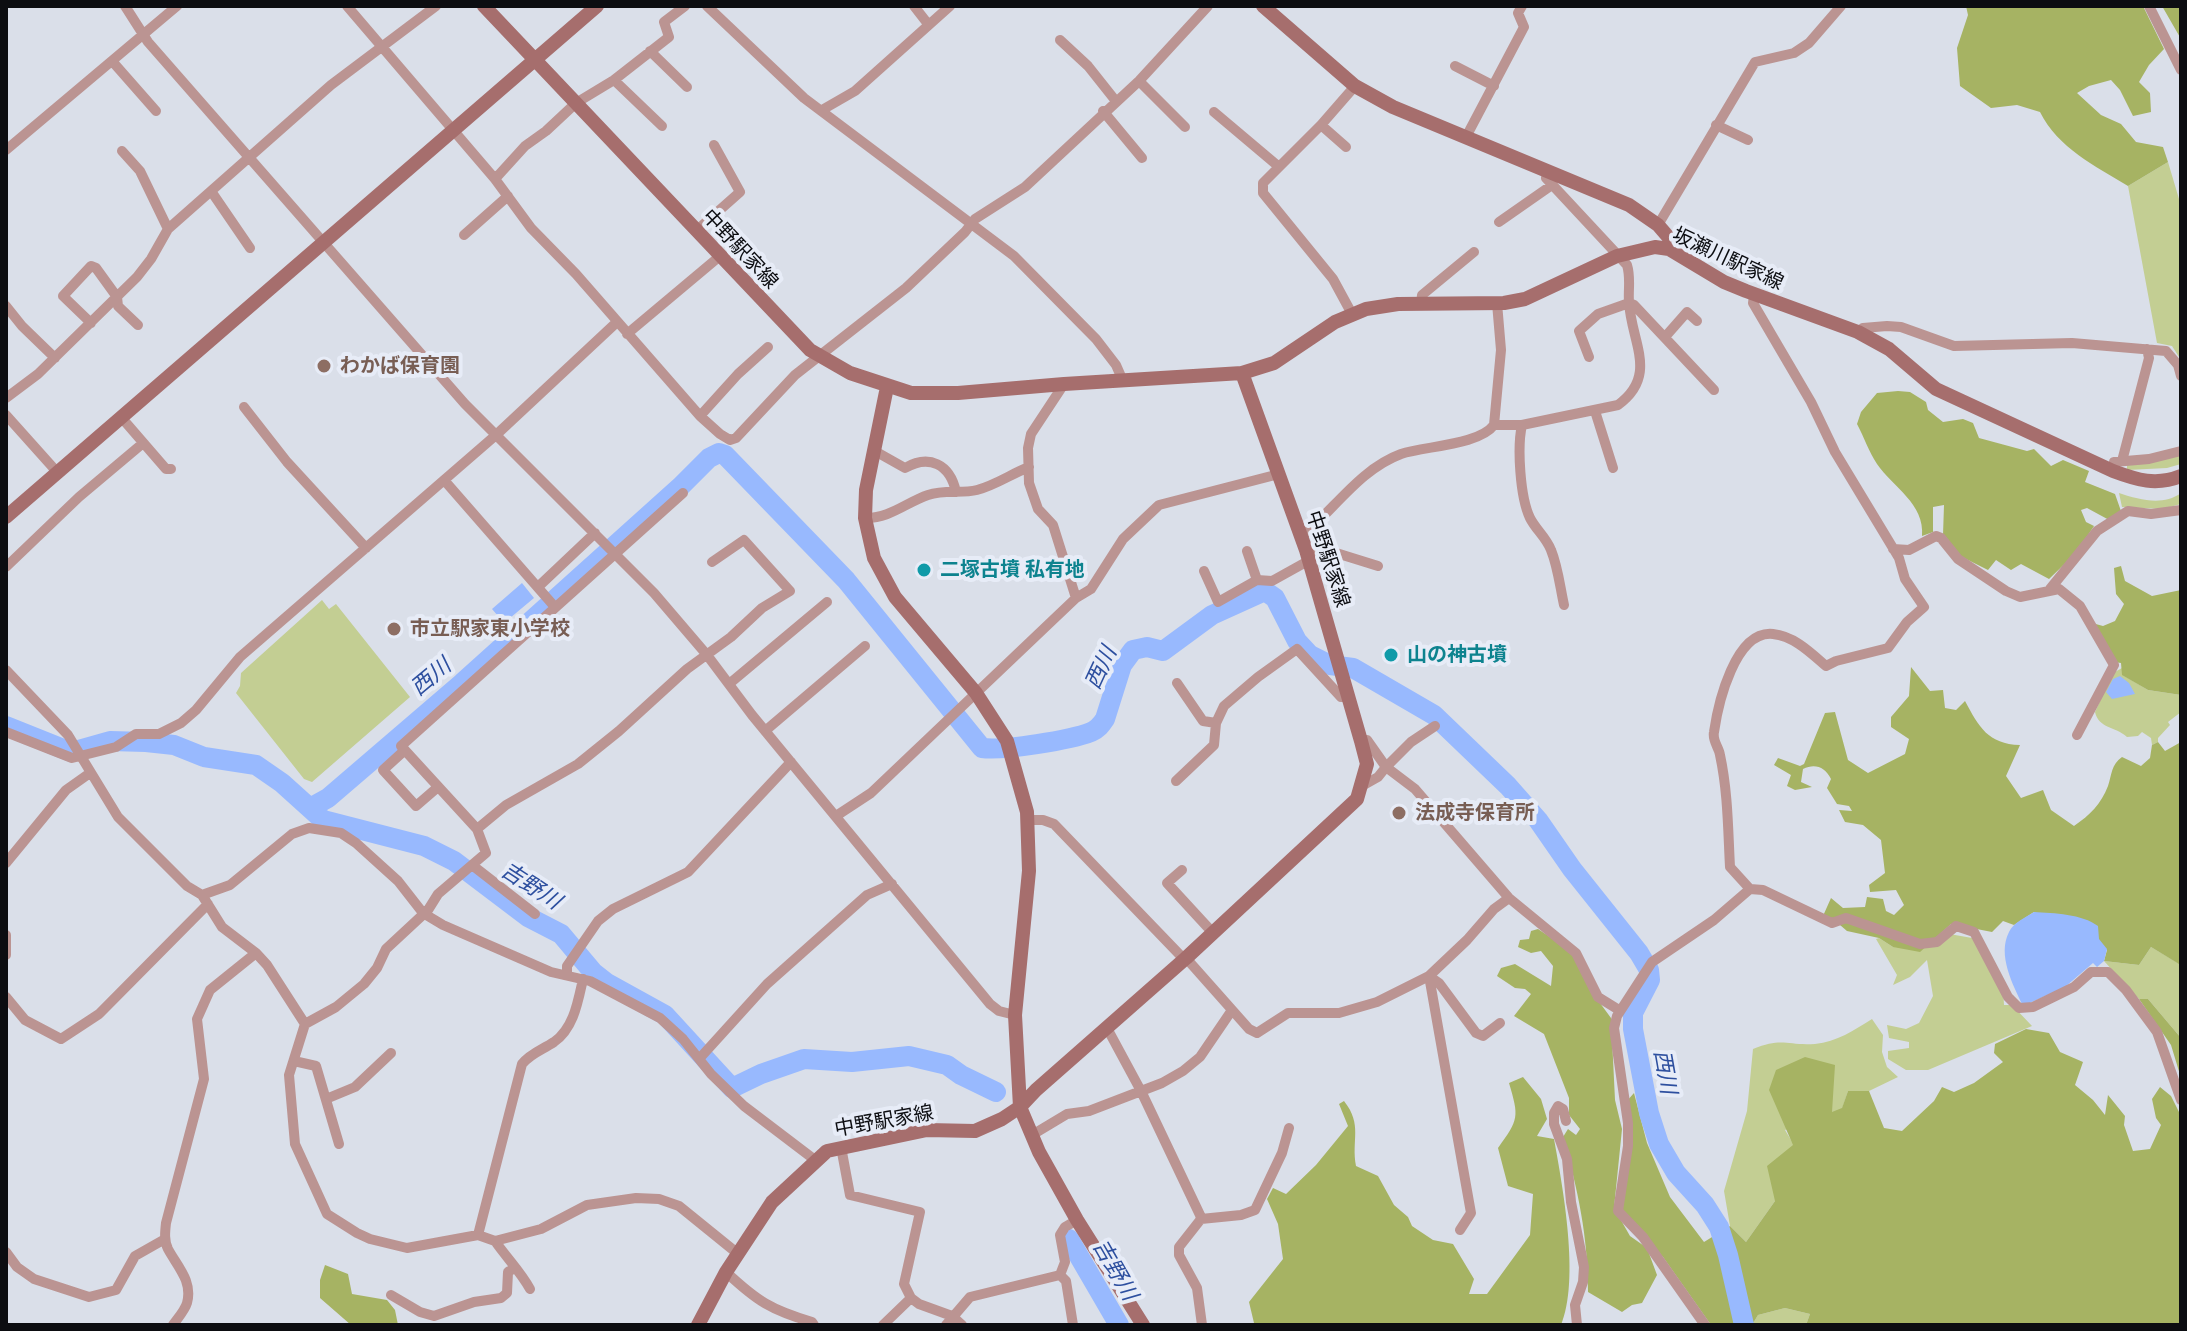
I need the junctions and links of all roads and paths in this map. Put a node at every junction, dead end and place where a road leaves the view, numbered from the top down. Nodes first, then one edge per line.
1 (125, 6) edge
2 (177, 6) edge
3 (347, 6) edge
4 (436, 6) edge
5 (484, 6) edge
6 (597, 6) edge
7 (685, 6) edge
8 (707, 6) edge
9 (914, 6) edge
10 (950, 6) edge
11 (1208, 6) edge
12 (1263, 6) edge
13 (1522, 6) edge
14 (1841, 6) edge
15 (2149, 6) edge
16 (581, 11) edge
17 (928, 24) junction
18 (142, 35) junction
19 (1060, 40) dead end
20 (382, 47) junction
21 (650, 51) junction
22 (534, 60) junction
23 (112, 61) junction
24 (1455, 66) dead end
25 (2181, 70) edge
26 (614, 80) junction
27 (1139, 81) junction
28 (1355, 86) junction
29 (1494, 86) junction
30 (687, 87) dead end
31 (1115, 100) junction
32 (576, 103) junction
33 (822, 110) junction
34 (156, 111) dead end
35 (1103, 111) junction
36 (1214, 112) dead end
37 (1321, 125) junction
38 (1716, 125) junction
39 (662, 126) dead end
40 (1185, 127) dead end
41 (454, 130) junction
42 (1466, 137) junction
43 (1748, 140) dead end
44 (714, 145) dead end
45 (1346, 147) dead end
46 (6, 150) edge
47 (122, 151) dead end
48 (249, 157) junction
49 (1142, 158) dead end
50 (1278, 166) junction
51 (1550, 178) junction
52 (495, 179) junction
53 (211, 191) junction
54 (508, 196) junction
55 (1499, 222) dead end
56 (972, 223) junction
57 (1658, 225) junction
58 (168, 229) junction
59 (696, 231) junction
60 (464, 235) dead end
61 (322, 244) junction
62 (250, 248) dead end
63 (1669, 249) junction
64 (1474, 252) dead end
65 (720, 256) junction
66 (1617, 256) junction
67 (1754, 295) junction
68 (117, 297) junction
69 (1421, 303) junction
70 (1497, 303) junction
71 (1629, 303) junction
72 (6, 306) edge
73 (1352, 314) junction
74 (1697, 321) dead end
75 (617, 322) junction
76 (91, 323) junction
77 (138, 325) dead end
78 (1858, 332) junction
79 (627, 334) junction
80 (1665, 337) junction
81 (768, 347) dead end
82 (2147, 349) junction
83 (820, 357) junction
84 (1589, 357) dead end
85 (55, 358) junction
86 (1242, 373) junction
87 (2181, 376) edge
88 (1123, 381) junction
89 (1064, 384) junction
90 (887, 387) junction
91 (1714, 390) dead end
92 (6, 398) edge
93 (244, 407) dead end
94 (1595, 411) junction
95 (6, 415) edge
96 (700, 416) junction
97 (121, 417) junction
98 (1494, 425) junction
99 (1522, 425) junction
100 (496, 435) junction
101 (142, 444) junction
102 (873, 450) junction
103 (2181, 451) edge
104 (2118, 466) junction
105 (1029, 467) junction
106 (1613, 468) dead end
107 (171, 469) dead end
108 (57, 472) junction
109 (1279, 474) junction
110 (2181, 476) edge
111 (444, 480) junction
112 (956, 492) junction
113 (683, 493) dead end
114 (2181, 510) edge
115 (6, 517) edge
116 (865, 518) junction
117 (595, 533) junction
118 (366, 548) junction
119 (1305, 549) junction
120 (1893, 549) junction
121 (1247, 551) dead end
122 (617, 555) junction
123 (712, 562) dead end
124 (1378, 566) dead end
125 (6, 567) edge
126 (1204, 571) dead end
127 (1257, 580) junction
128 (2050, 589) junction
129 (541, 590) junction
130 (1076, 598) junction
131 (827, 602) dead end
132 (1564, 605) dead end
133 (554, 606) junction
134 (865, 646) dead end
135 (707, 655) junction
136 (6, 670) edge
137 (1177, 683) dead end
138 (729, 684) junction
139 (1349, 697) junction
140 (970, 698) junction
141 (1216, 723) junction
142 (1435, 726) dead end
143 (765, 731) junction
144 (6, 732) edge
145 (2077, 735) dead end
146 (1361, 741) junction
147 (405, 750) junction
148 (77, 752) junction
149 (791, 762) junction
150 (1386, 767) junction
151 (90, 773) junction
152 (1176, 781) dead end
153 (1362, 786) junction
154 (438, 787) junction
155 (836, 816) junction
156 (1028, 820) junction
157 (477, 829) junction
158 (6, 863) edge
159 (472, 865) junction
160 (1182, 870) dead end
161 (892, 884) junction
162 (1750, 889) junction
163 (1509, 898) junction
164 (205, 899) junction
165 (423, 913) junction
166 (535, 914) dead end
167 (1213, 933) junction
168 (6, 935) edge
169 (256, 953) junction
170 (6, 955) edge
171 (1186, 958) junction
172 (567, 975) junction
173 (1429, 976) junction
174 (583, 979) junction
175 (6, 997) edge
176 (1232, 1010) junction
177 (1619, 1010) junction
178 (1015, 1015) junction
179 (1500, 1023) dead end
180 (305, 1024) junction
181 (1107, 1028) junction
182 (391, 1053) dead end
183 (702, 1057) junction
184 (294, 1061) junction
185 (1141, 1091) junction
186 (326, 1099) junction
187 (2181, 1100) edge
188 (1020, 1107) junction
189 (1566, 1121) dead end
190 (1289, 1128) dead end
191 (1032, 1135) junction
192 (339, 1144) dead end
193 (841, 1147) junction
194 (815, 1160) junction
195 (1201, 1219) junction
196 (1077, 1220) junction
197 (1460, 1230) dead end
198 (478, 1235) junction
199 (165, 1239) junction
200 (495, 1241) junction
201 (6, 1252) edge
202 (737, 1253) junction
203 (514, 1268) junction
204 (726, 1272) junction
205 (1060, 1275) junction
206 (530, 1289) dead end
207 (391, 1295) dead end
208 (911, 1298) junction
209 (949, 1320) edge
210 (173, 1325) edge
211 (698, 1325) edge
212 (814, 1325) edge
213 (883, 1325) edge
214 (962, 1325) edge
215 (1073, 1325) edge
216 (1143, 1325) edge
217 (1202, 1325) edge
218 (1577, 1325) edge
219 (1705, 1325) edge

1 - 18 street
2 - 18 street
3 - 20 street
4 - 20 street
5 - 22 main road, 中野駅家線
6 - 16 main road
7 - 21 street
8 - 33 street
9 - 17 street
10 - 17 street
11 - 27 street
12 - 28 main road
13 - 29 street
14 - 38 street
15 - 25 street
16 - 22 main road
17 - 33 street
18 - 23 street
18 - 48 street
19 - 31 street
20 - 41 street
20 - 48 street
21 - 26 street
21 - 30 street
22 - 32 main road, 中野駅家線
22 - 41 main road
23 - 34 street
23 - 46 street
24 - 29 street
26 - 32 street
26 - 39 street
27 - 31 street
27 - 40 street
28 - 37 street
28 - 42 main road
29 - 42 street
31 - 35 street
32 - 52 street
32 - 59 main road, 中野駅家線
33 - 56 street
35 - 49 street
35 - 56 street
36 - 50 street
37 - 45 street
37 - 50 street
38 - 43 street
38 - 57 street
41 - 52 street
41 - 61 main road
42 - 51 main road
44 - 59 street
47 - 58 street
48 - 53 street
48 - 61 street
50 - 73 street
51 - 55 street
51 - 57 main road
51 - 66 street
52 - 54 street
53 - 58 street
53 - 62 street
54 - 60 street
54 - 75 street
56 - 83 street
56 - 88 street
57 - 63 main road
58 - 68 street
59 - 65 main road, 中野駅家線
61 - 97 main road
61 - 100 street
63 - 66 main road, 坂瀬川駅家線
63 - 67 main road, 坂瀬川駅家線
64 - 69 street
65 - 79 street
65 - 83 main road, 中野駅家線
66 - 70 main road, 坂瀬川駅家線
66 - 71 street
67 - 78 main road, 坂瀬川駅家線
67 - 120 street
68 - 76 street
68 - 76 street
68 - 77 street
69 - 70 main road, 坂瀬川駅家線
69 - 73 main road, 坂瀬川駅家線
70 - 98 street
71 - 80 street
71 - 84 street
71 - 94 street
72 - 85 street
73 - 86 main road, 坂瀬川駅家線
74 - 80 street
75 - 79 street
75 - 100 street
76 - 85 street
78 - 82 street
78 - 104 main road, 坂瀬川駅家線
79 - 96 street
80 - 91 street
81 - 96 street
82 - 87 street
82 - 104 street
83 - 90 main road, 中野駅家線
83 - 96 street
85 - 92 street
86 - 88 main road, 中野駅家線
86 - 109 main road, 中野駅家線
88 - 89 main road, 中野駅家線
89 - 90 main road, 中野駅家線
89 - 105 street
90 - 102 main road
93 - 118 street
94 - 99 street
94 - 106 street
95 - 108 street
97 - 101 street
97 - 108 main road
98 - 99 street
98 - 119 street
99 - 132 street
100 - 111 street
100 - 117 street
101 - 107 street
101 - 125 street
102 - 112 street
102 - 116 main road
103 - 104 street
104 - 110 main road, 坂瀬川駅家線
105 - 112 street
105 - 130 street
108 - 115 main road
109 - 119 main road, 中野駅家線
109 - 130 street
111 - 118 street
111 - 129 street
112 - 116 street
113 - 122 street
114 - 128 street
116 - 140 main road
117 - 122 street
117 - 129 street
118 - 148 street
119 - 124 street
119 - 127 street
119 - 139 main road, 中野駅家線
120 - 128 street
120 - 162 street
121 - 127 street
122 - 133 street
122 - 135 street
123 - 135 street
126 - 127 street
128 - 145 street
129 - 133 street
130 - 140 street
131 - 138 street
133 - 147 street
134 - 143 street
135 - 138 street
135 - 157 street
136 - 148 street
137 - 141 street
138 - 143 street
139 - 141 street
139 - 146 main road, 中野駅家線
140 - 155 street
140 - 156 main road
141 - 152 street
142 - 150 street
143 - 149 street
144 - 148 street
146 - 150 street
146 - 153 main road, 中野駅家線
147 - 154 street
147 - 154 street
148 - 151 street
149 - 155 street
149 - 172 street
150 - 153 street
150 - 163 street
151 - 158 street
151 - 164 street
153 - 167 main road, 中野駅家線
154 - 157 street
155 - 161 street
156 - 171 street
156 - 178 main road
157 - 159 street
159 - 165 street
159 - 166 street
160 - 167 street
161 - 178 street
161 - 183 street
162 - 177 street
162 - 187 street
163 - 173 street
163 - 177 street
164 - 165 street
164 - 169 street
164 - 175 street
165 - 172 street
165 - 180 street
167 - 171 main road, 中野駅家線
168 - 170 street
169 - 180 street
169 - 199 street
171 - 176 street
171 - 181 main road, 中野駅家線
172 - 174 street
173 - 176 street
173 - 179 street
173 - 197 street
174 - 183 street
174 - 198 street
176 - 185 street
177 - 219 street
178 - 188 main road
180 - 184 street
181 - 185 street
181 - 188 main road, 中野駅家線
182 - 186 street
183 - 194 street
184 - 186 street
184 - 198 street
185 - 191 street
185 - 195 street
186 - 192 street
188 - 191 main road
188 - 193 main road, 中野駅家線
189 - 218 street
190 - 195 street
191 - 196 main road
193 - 194 main road, 中野駅家線
193 - 208 street
194 - 202 main road, 中野駅家線
195 - 217 street
196 - 205 street
196 - 216 main road
198 - 200 street
199 - 201 street
199 - 210 street
200 - 202 street
200 - 203 street
202 - 204 main road, 中野駅家線
203 - 206 street
203 - 207 street
204 - 211 main road, 中野駅家線
204 - 212 street
205 - 209 street
205 - 215 street
208 - 209 street
208 - 213 street
209 - 214 street

